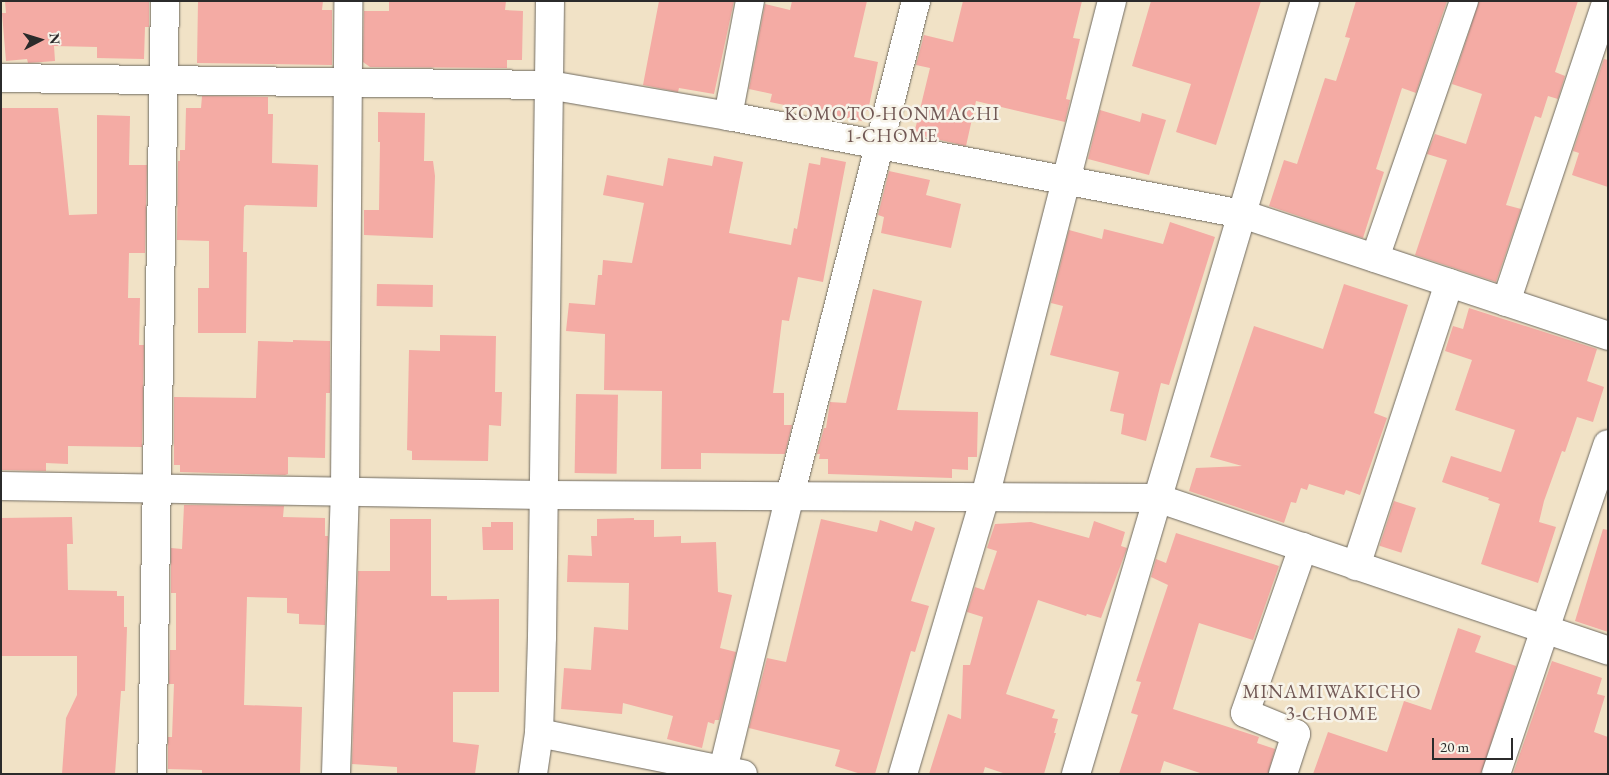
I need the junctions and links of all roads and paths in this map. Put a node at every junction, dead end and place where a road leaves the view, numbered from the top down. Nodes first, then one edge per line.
1 (165, 1) edge
2 (348, 1) edge
3 (550, 1) edge
4 (750, 1) edge
5 (916, 1) edge
6 (1112, 1) edge
7 (1305, 1) edge
8 (1464, 1) edge
9 (1607, 1) edge
10 (1, 78) edge
11 (165, 79) junction
12 (347, 82) junction
13 (549, 85) junction
14 (728, 116) junction
15 (880, 147) junction
16 (1066, 179) junction
17 (1242, 214) junction
18 (1375, 258) junction
19 (1449, 283) junction
20 (1506, 302) junction
21 (1608, 336) edge
22 (1608, 444) edge
23 (1, 486) edge
24 (158, 488) junction
25 (345, 491) junction
26 (544, 494) junction
27 (790, 496) junction
28 (985, 497) junction
29 (1157, 498) junction
30 (1302, 547) junction
31 (1356, 566) junction
32 (1546, 630) junction
33 (1608, 651) edge
34 (539, 733) junction
35 (729, 773) edge
36 (152, 774) edge
37 (336, 774) edge
38 (533, 774) edge
39 (903, 774) edge
40 (1076, 774) edge
41 (1283, 774) edge
42 (1496, 774) edge

1 - 11 street
2 - 12 street
3 - 13 street
4 - 14 street
5 - 15 street
6 - 16 street
7 - 17 street
8 - 18 street
9 - 20 street
10 - 11 street
11 - 12 street
11 - 24 street
12 - 13 street
12 - 25 street
13 - 14 street
13 - 26 street
14 - 15 street
15 - 16 street
15 - 27 street
16 - 17 street
16 - 28 street
17 - 18 street
17 - 29 street
18 - 19 street
19 - 20 street
19 - 31 street
20 - 21 street
22 - 32 street
23 - 24 street
24 - 25 street
24 - 36 street
25 - 26 street
25 - 37 street
26 - 27 street
26 - 34 street
27 - 28 street
27 - 35 street
28 - 29 street
28 - 39 street
29 - 30 street
29 - 40 street
30 - 31 street
30 - 41 street
31 - 32 street
32 - 33 street
32 - 42 street
34 - 35 street
34 - 38 street

